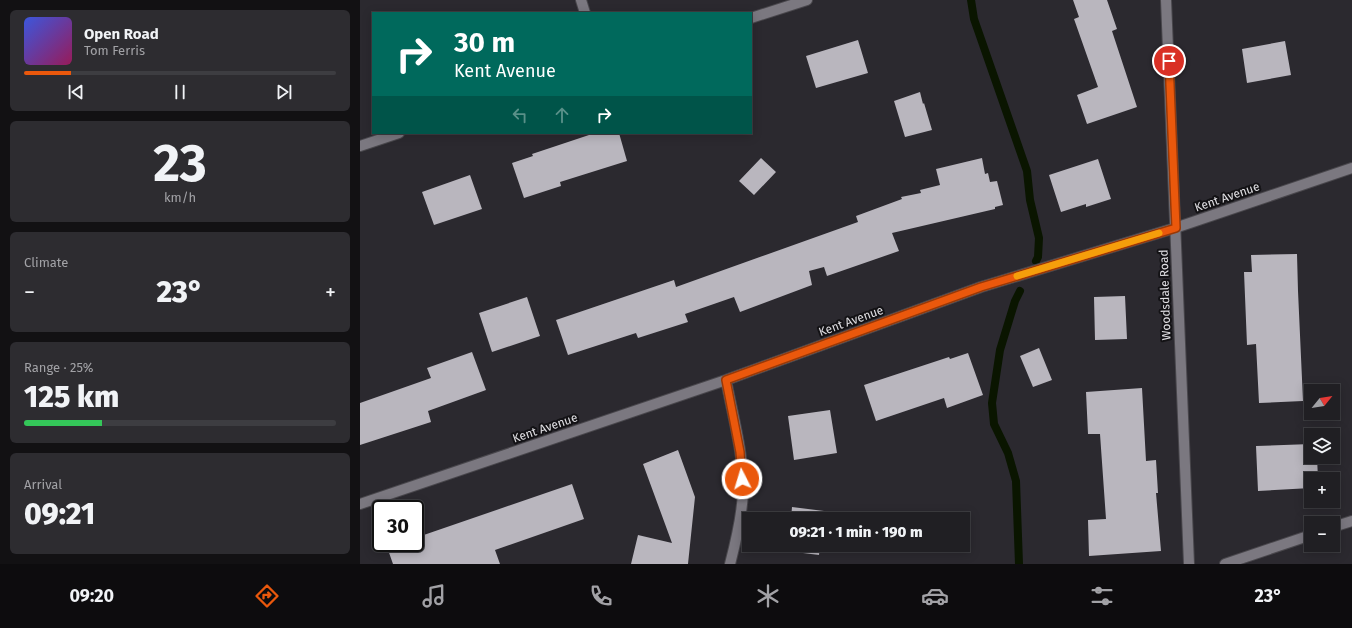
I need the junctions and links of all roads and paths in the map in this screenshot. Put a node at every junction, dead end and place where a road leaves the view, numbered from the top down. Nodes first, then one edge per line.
1 (581, 0) edge
2 (807, 0) edge
3 (1166, 0) edge
4 (585, 12) edge
5 (752, 18) edge
6 (396, 134) edge
7 (360, 146) edge
8 (1352, 168) edge
9 (1176, 228) junction
10 (726, 380) junction
11 (360, 504) edge
12 (1352, 521) edge
13 (1340, 525) edge
14 (1304, 537) edge
15 (730, 564) edge
16 (1189, 564) edge
17 (1225, 564) edge

1 - 4 street
2 - 5 street
3 - 9 street, Woodsdale Road
6 - 7 street
8 - 9 street, Kent Avenue
9 - 10 street, Kent Avenue
9 - 16 street, Woodsdale Road
10 - 11 street, Kent Avenue
10 - 15 street
12 - 13 street
14 - 17 street

